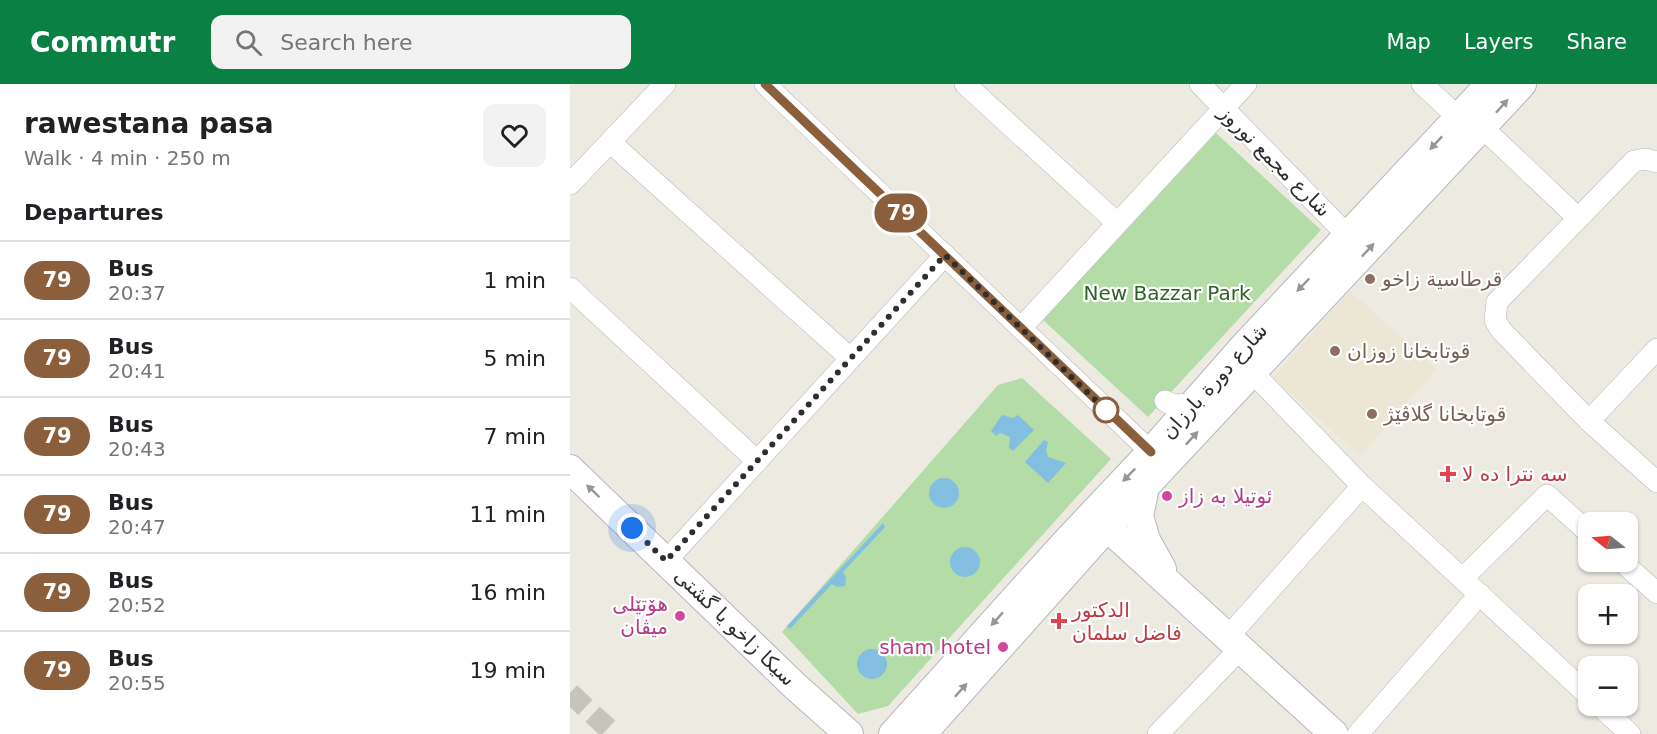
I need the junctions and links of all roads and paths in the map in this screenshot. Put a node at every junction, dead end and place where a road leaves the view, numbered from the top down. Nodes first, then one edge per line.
1 (665, 84) edge
2 (765, 84) edge
3 (965, 84) edge
4 (1200, 84) edge
5 (1246, 84) edge
6 (1422, 84) edge
7 (1490, 84) edge
8 (1522, 84) edge
9 (1223, 109) junction
10 (1471, 122) junction
11 (610, 142) junction
12 (1657, 162) edge
13 (570, 184) edge
14 (1578, 219) junction
15 (1117, 223) junction
16 (1349, 237) junction
17 (945, 255) junction
18 (570, 288) edge
19 (1022, 327) junction
20 (1657, 349) edge
21 (850, 358) junction
22 (1253, 373) junction
23 (1165, 401) dead end
24 (1193, 404) junction
25 (1589, 421) junction
26 (1151, 452) junction
27 (757, 461) junction
28 (570, 469) edge
29 (1657, 482) edge
30 (1362, 486) junction
31 (1145, 487) junction
32 (1578, 523) edge
33 (1107, 527) junction
34 (666, 561) junction
35 (1633, 572) edge
36 (1463, 578) junction
37 (1172, 587) junction
38 (1657, 593) edge
39 (1480, 594) junction
40 (1234, 643) junction
41 (1578, 686) edge
42 (1609, 716) edge
43 (1622, 731) edge
44 (849, 734) edge
45 (892, 734) edge
46 (922, 734) edge
47 (1158, 734) edge
48 (1334, 734) edge
49 (1358, 734) edge

1 - 11 street
2 - 17 street
3 - 15 street
4 - 9 street, شارع مجمع نوروز
5 - 9 street
6 - 10 street
7 - 10 main road, شارع دورة بارزان
10 -> 8 main road
9 - 15 street
9 - 16 street, شارع مجمع نوروز
10 - 14 street
10 -> 16 main road, شارع دورة بارزان
22 -> 10 main road, شارع دورة بارزان
11 - 13 street
11 - 21 street
12 - 14 street
14 - 25 street
15 - 19 street
16 -> 24 main road, شارع دورة بارزان
17 - 19 street
17 - 21 street
18 - 27 street
19 - 26 street
20 - 25 street
21 - 27 street
22 - 30 street
31 -> 22 main road, شارع دورة بارزان
23 - 24 street
24 - 26 main road, شارع دورة بارزان
25 - 29 street
26 -> 45 main road, شارع دورة بارزان
27 - 34 street
34 -> 28 main road, سیکا زاخو یا گشتى
30 - 36 street
30 - 40 street
31 - 33 main road, شارع دورة بارزان
31 - 37 main road
32 - 36 street
33 - 37 main road
46 -> 33 main road, شارع دورة بارزان
34 - 44 main road, سیکا زاخو یا گشتى
35 - 38 street
36 - 39 street
37 - 40 main road
39 - 41 street
39 - 49 street
40 - 47 street
40 - 48 main road
42 - 43 street

